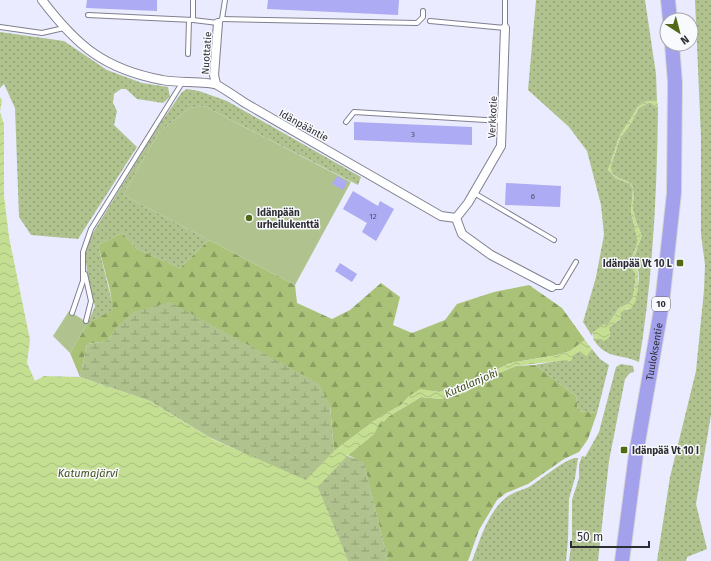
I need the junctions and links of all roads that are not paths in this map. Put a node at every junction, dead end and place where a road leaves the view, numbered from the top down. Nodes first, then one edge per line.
1 (42, 0) edge
2 (193, 0) edge
3 (225, 0) edge
4 (505, 0) edge
5 (668, 0) edge
6 (422, 10) dead end
7 (669, 12) edge
8 (88, 16) dead end
9 (191, 20) junction
10 (220, 21) junction
11 (430, 21) dead end
12 (0, 27) edge
13 (64, 28) junction
14 (505, 28) junction
15 (673, 52) edge
16 (188, 54) dead end
17 (182, 83) junction
18 (216, 84) junction
19 (502, 121) junction
20 (346, 122) dead end
21 (474, 192) junction
22 (456, 218) junction
23 (554, 240) dead end
24 (576, 262) dead end
25 (84, 268) junction
26 (552, 287) joint
27 (72, 313) dead end
28 (86, 321) dead end
29 (622, 561) edge

1 - 13 street
2 - 9 lane
3 - 10 lane
4 - 14 lane
5 - 7 highway
6 - 10 lane
8 - 9 lane
9 - 10 lane
9 - 16 lane
10 - 18 street, Nuottatie
11 - 14 lane
12 - 13 lane
13 - 17 street
14 - 19 street, Verkkotie
15 - 29 highway, Tuuloksentie / 10
17 - 18 street
17 - 25 lane
18 - 22 street, Idänpääntie
19 - 20 lane
19 - 21 street, Verkkotie
21 - 22 street, Verkkotie
21 - 23 lane
22 - 26 street
24 - 26 lane
25 - 27 lane
25 - 28 lane

